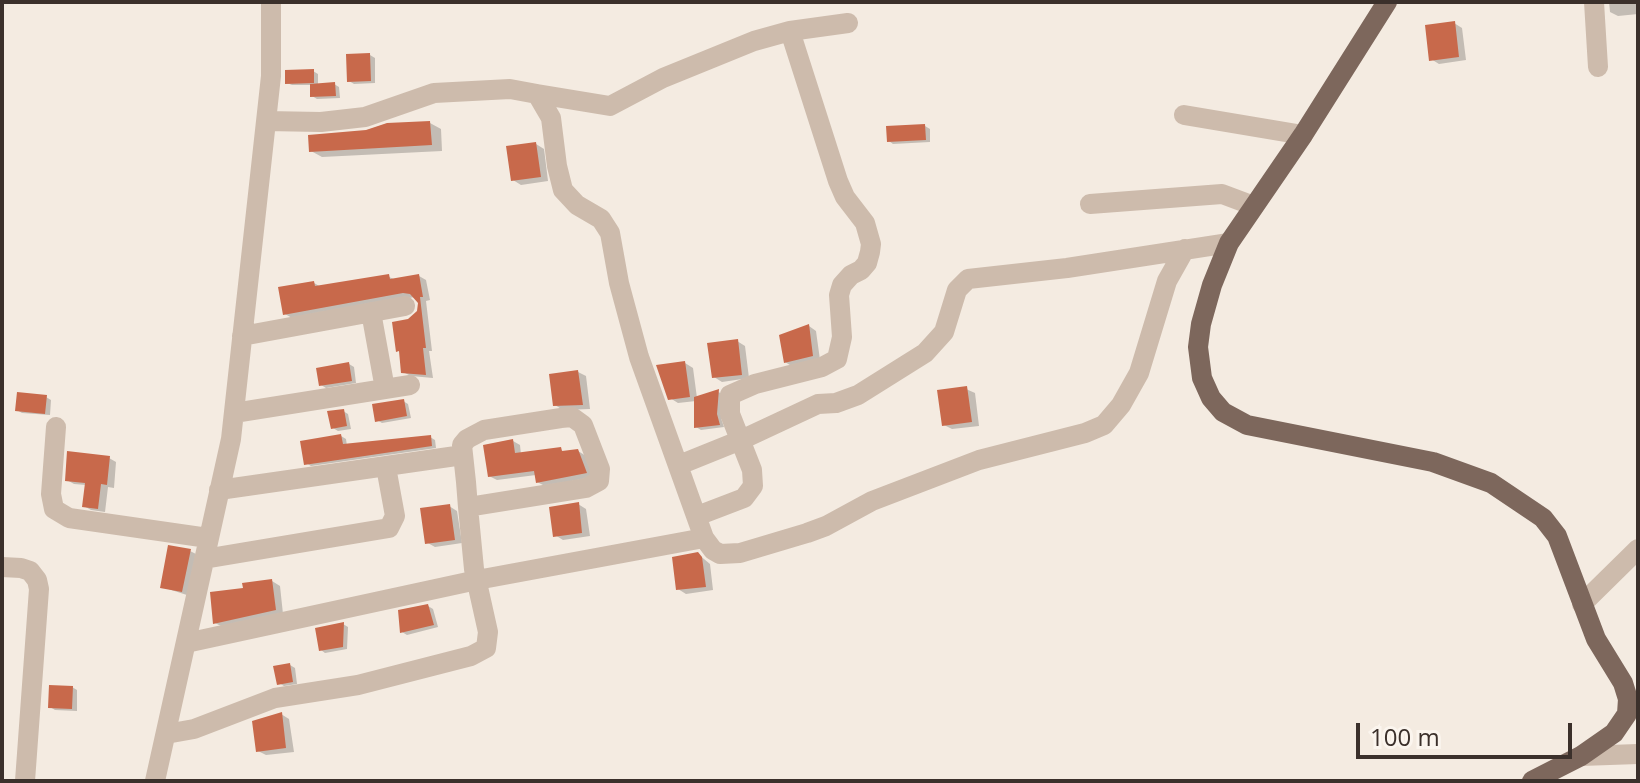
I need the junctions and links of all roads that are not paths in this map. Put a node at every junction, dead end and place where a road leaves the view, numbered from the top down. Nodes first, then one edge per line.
1 (271, 2) edge
2 (1387, 2) edge
3 (1594, 2) edge
4 (848, 23) dead end
5 (790, 31) junction
6 (1598, 67) dead end
7 (537, 94) junction
8 (1184, 115) dead end
9 (266, 121) junction
10 (1303, 135) junction
11 (1090, 204) dead end
12 (1254, 206) junction
13 (1229, 243) junction
14 (1185, 249) junction
15 (405, 306) dead end
16 (371, 312) junction
17 (242, 336) junction
18 (410, 385) dead end
19 (385, 389) junction
20 (234, 413) junction
21 (56, 427) dead end
22 (741, 440) junction
23 (463, 455) junction
24 (679, 465) junction
25 (386, 467) junction
26 (219, 490) junction
27 (468, 507) junction
28 (697, 516) junction
29 (208, 538) junction
30 (704, 538) junction
31 (1638, 549) edge
32 (204, 559) junction
33 (2, 567) edge
34 (477, 580) junction
35 (1582, 604) junction
36 (186, 643) junction
37 (166, 734) junction
38 (1638, 754) edge
39 (1581, 756) junction
40 (25, 781) edge
41 (155, 781) edge
42 (1532, 781) edge

1 - 9 street
2 - 10 main road
3 - 6 street
4 - 5 street
5 - 7 street
5 - 22 street
7 - 9 street
7 - 24 street
8 - 10 street
9 - 17 street
10 - 12 main road
11 - 12 street
12 - 13 main road
13 - 14 street
13 - 35 main road
14 - 22 street
14 - 30 street
15 - 16 street
16 - 17 street
16 - 19 street
17 - 20 street
18 - 19 street
19 - 20 street
20 - 26 street
21 - 29 street
22 - 24 street
22 - 28 street
23 - 25 street
23 - 27 street
23 - 27 street
24 - 28 street
25 - 26 street
25 - 32 street
26 - 29 street
27 - 34 street
28 - 30 street
29 - 32 street
30 - 34 street
31 - 35 street
32 - 36 street
33 - 40 street
34 - 36 street
34 - 37 street
35 - 39 main road
36 - 37 street
37 - 41 street
38 - 39 street
39 - 42 main road

